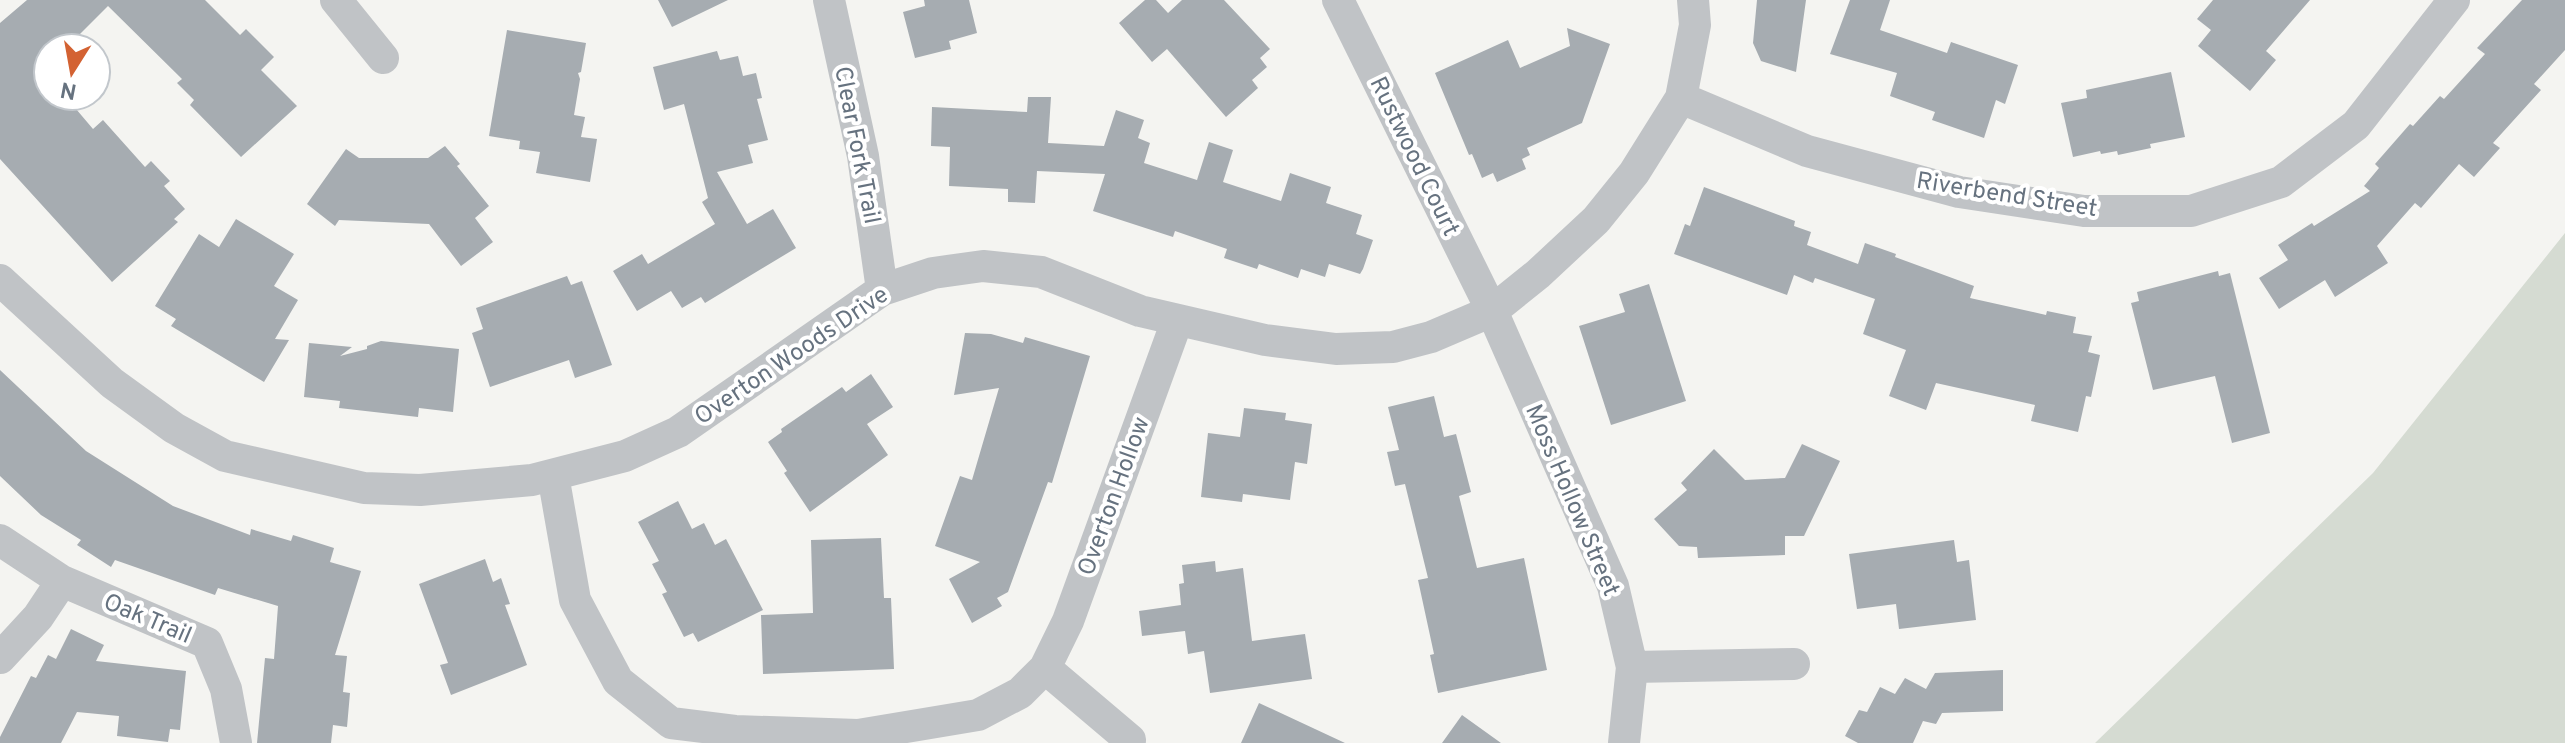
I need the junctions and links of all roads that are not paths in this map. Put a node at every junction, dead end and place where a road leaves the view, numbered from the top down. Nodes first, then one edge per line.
1 (336, 0) edge
2 (829, 0) edge
3 (1338, 0) edge
4 (1693, 0) edge
5 (2454, 0) edge
6 (383, 58) dead end
7 (1681, 98) junction
8 (0, 280) edge
9 (882, 290) junction
10 (1492, 311) junction
11 (1177, 321) junction
12 (553, 475) junction
13 (0, 540) edge
14 (62, 581) junction
15 (0, 658) edge
16 (1794, 664) dead end
17 (1632, 667) junction
18 (1045, 668) junction
19 (1130, 740) dead end
20 (236, 743) edge
21 (1624, 743) edge

1 - 6 street
2 - 9 street, Clear Fork Trail
3 - 10 street, Rustwood Court
4 - 7 street, Overton Woods Drive
5 - 7 street, Riverbend Street
7 - 10 street, Overton Woods Drive
8 - 12 street, Overton Woods Drive
9 - 11 street, Overton Woods Drive
9 - 12 street, Overton Woods Drive
10 - 11 street, Overton Woods Drive
10 - 17 street, Moss Hollow Street
11 - 18 street, Overton Hollow
12 - 18 street, Overton Hollow
13 - 14 street, Oak Trail
14 - 15 street
14 - 20 street, Oak Trail
16 - 17 street
17 - 21 street, Moss Hollow Street
18 - 19 street

